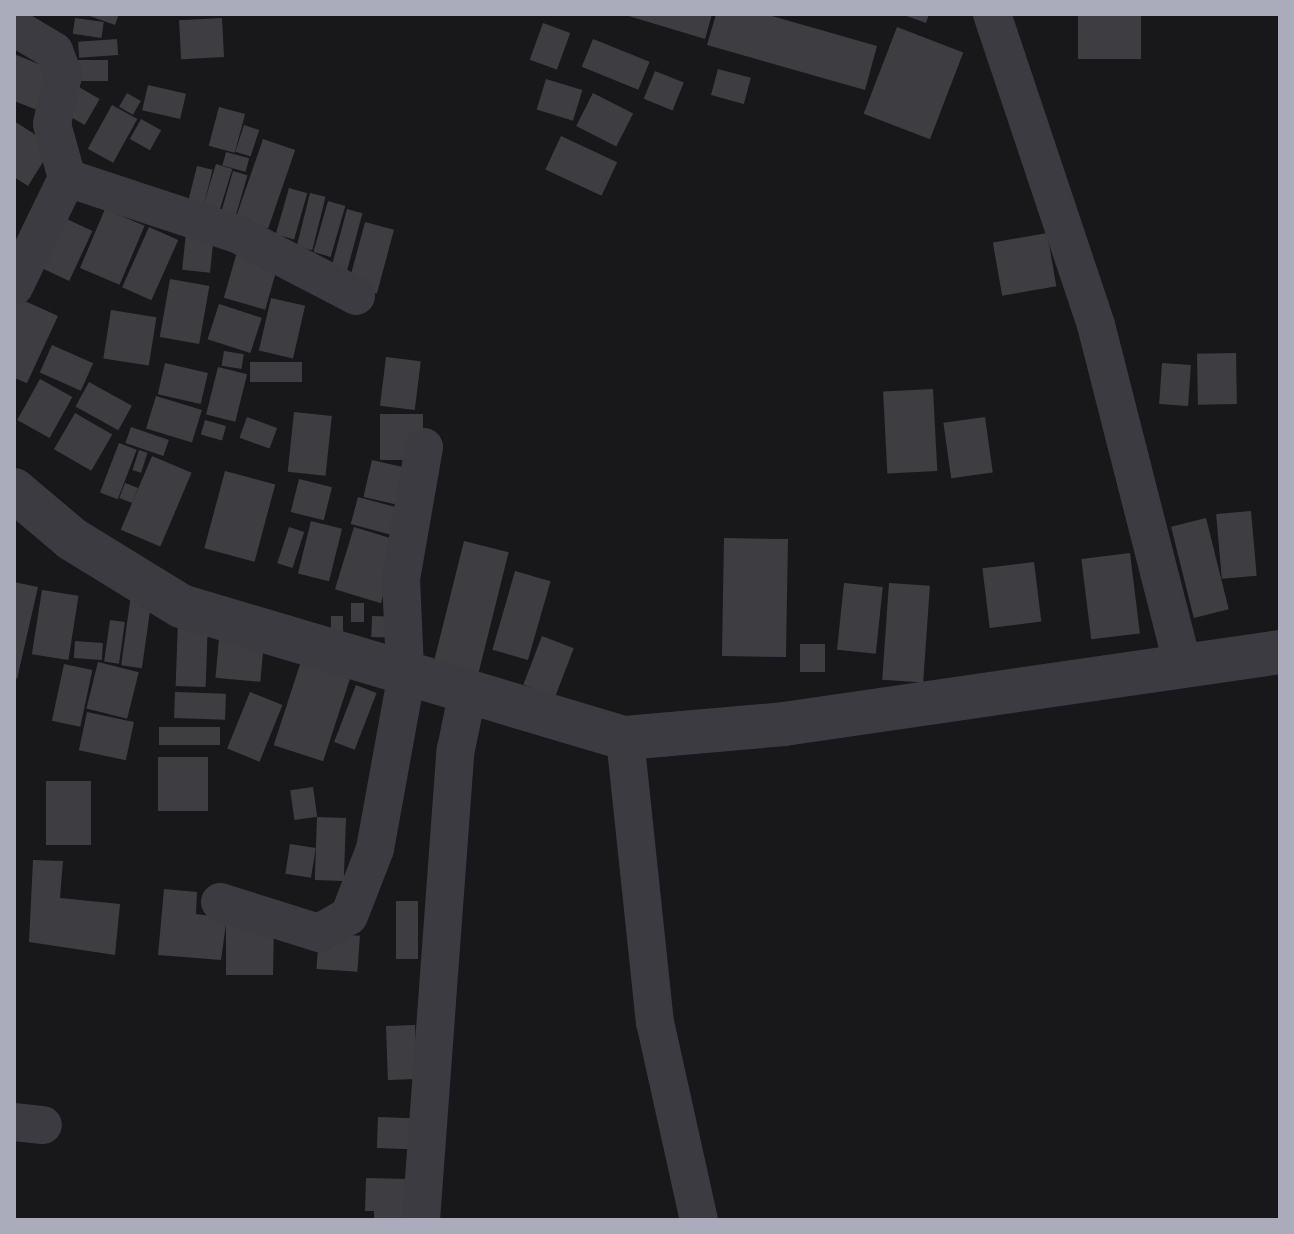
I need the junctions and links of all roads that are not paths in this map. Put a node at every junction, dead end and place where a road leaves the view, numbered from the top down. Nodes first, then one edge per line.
1 (992, 14) edge
2 (14, 27) edge
3 (67, 178) junction
4 (14, 287) edge
5 (356, 296) dead end
6 (424, 447) dead end
7 (14, 490) edge
8 (1280, 652) edge
9 (1183, 666) junction
10 (406, 673) junction
11 (468, 691) junction
12 (625, 738) junction
13 (220, 902) dead end
14 (421, 1220) edge
15 (699, 1220) edge

1 - 9 street
2 - 3 street
3 - 4 street
3 - 5 street
6 - 10 street
7 - 10 street
8 - 9 street
9 - 12 street
10 - 11 street
10 - 13 street
11 - 12 street
11 - 14 street
12 - 15 street

